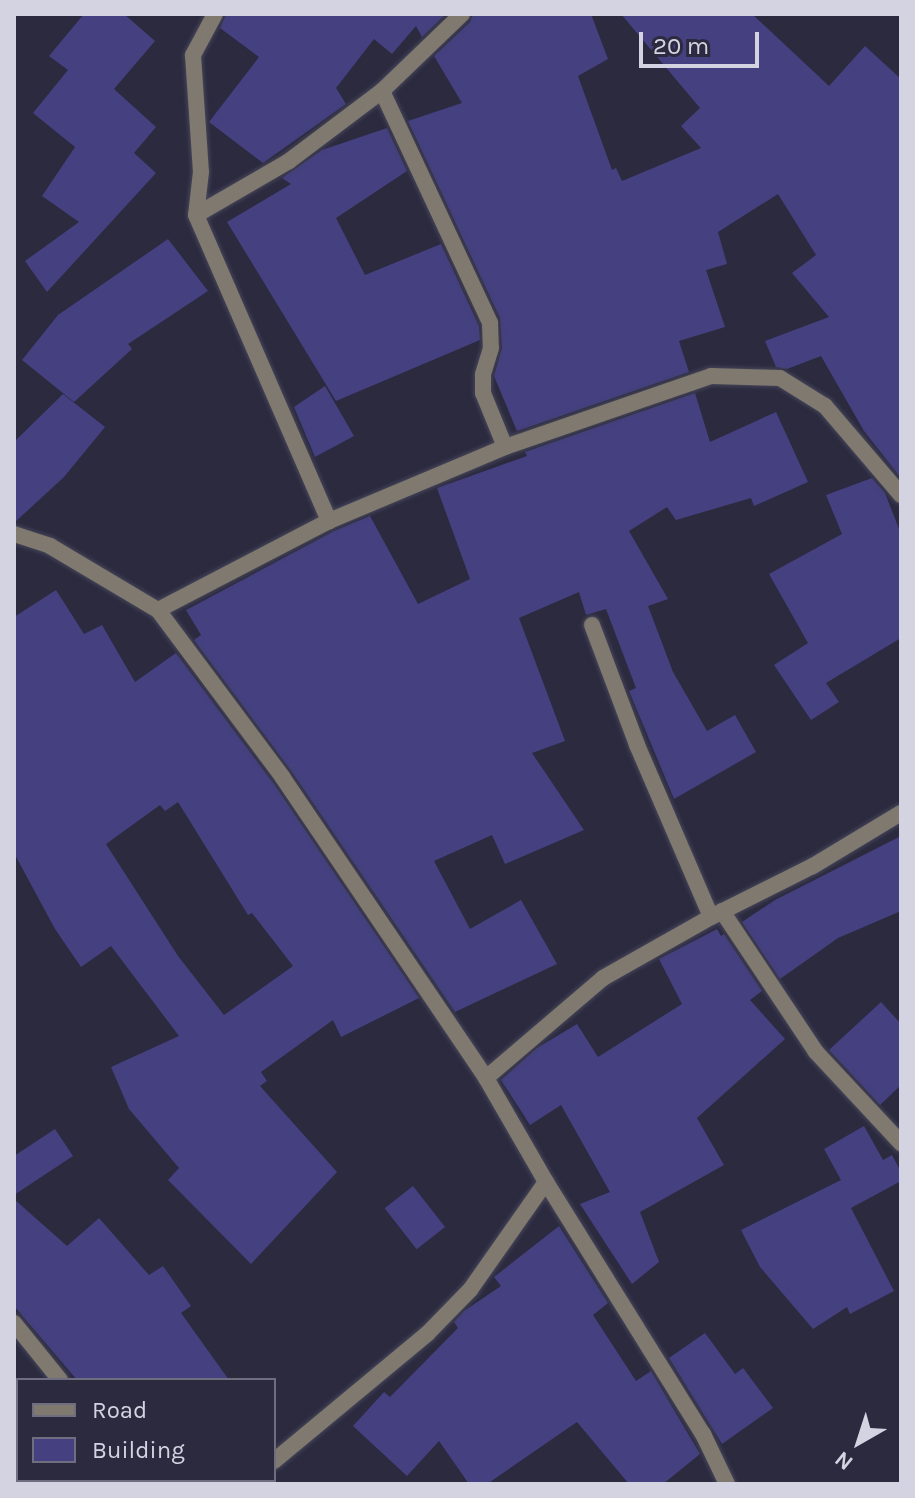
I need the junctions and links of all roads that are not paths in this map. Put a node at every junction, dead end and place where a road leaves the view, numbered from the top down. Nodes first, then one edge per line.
1 (215, 14) edge
2 (462, 14) edge
3 (382, 91) junction
4 (196, 215) junction
5 (505, 447) junction
6 (901, 495) edge
7 (329, 521) junction
8 (14, 534) edge
9 (158, 610) junction
10 (592, 625) dead end
11 (901, 813) edge
12 (717, 914) junction
13 (486, 1078) junction
14 (901, 1143) edge
15 (546, 1182) junction
16 (14, 1323) edge
17 (58, 1378) edge
18 (276, 1459) edge
19 (727, 1484) edge

1 - 4 street
2 - 3 street
3 - 4 street
3 - 5 street
4 - 7 street
5 - 6 street
5 - 7 street
7 - 9 street
8 - 9 street
9 - 13 street
10 - 12 street
11 - 12 street
12 - 13 street
12 - 14 street
13 - 15 street
15 - 18 street
15 - 19 street
16 - 17 street

